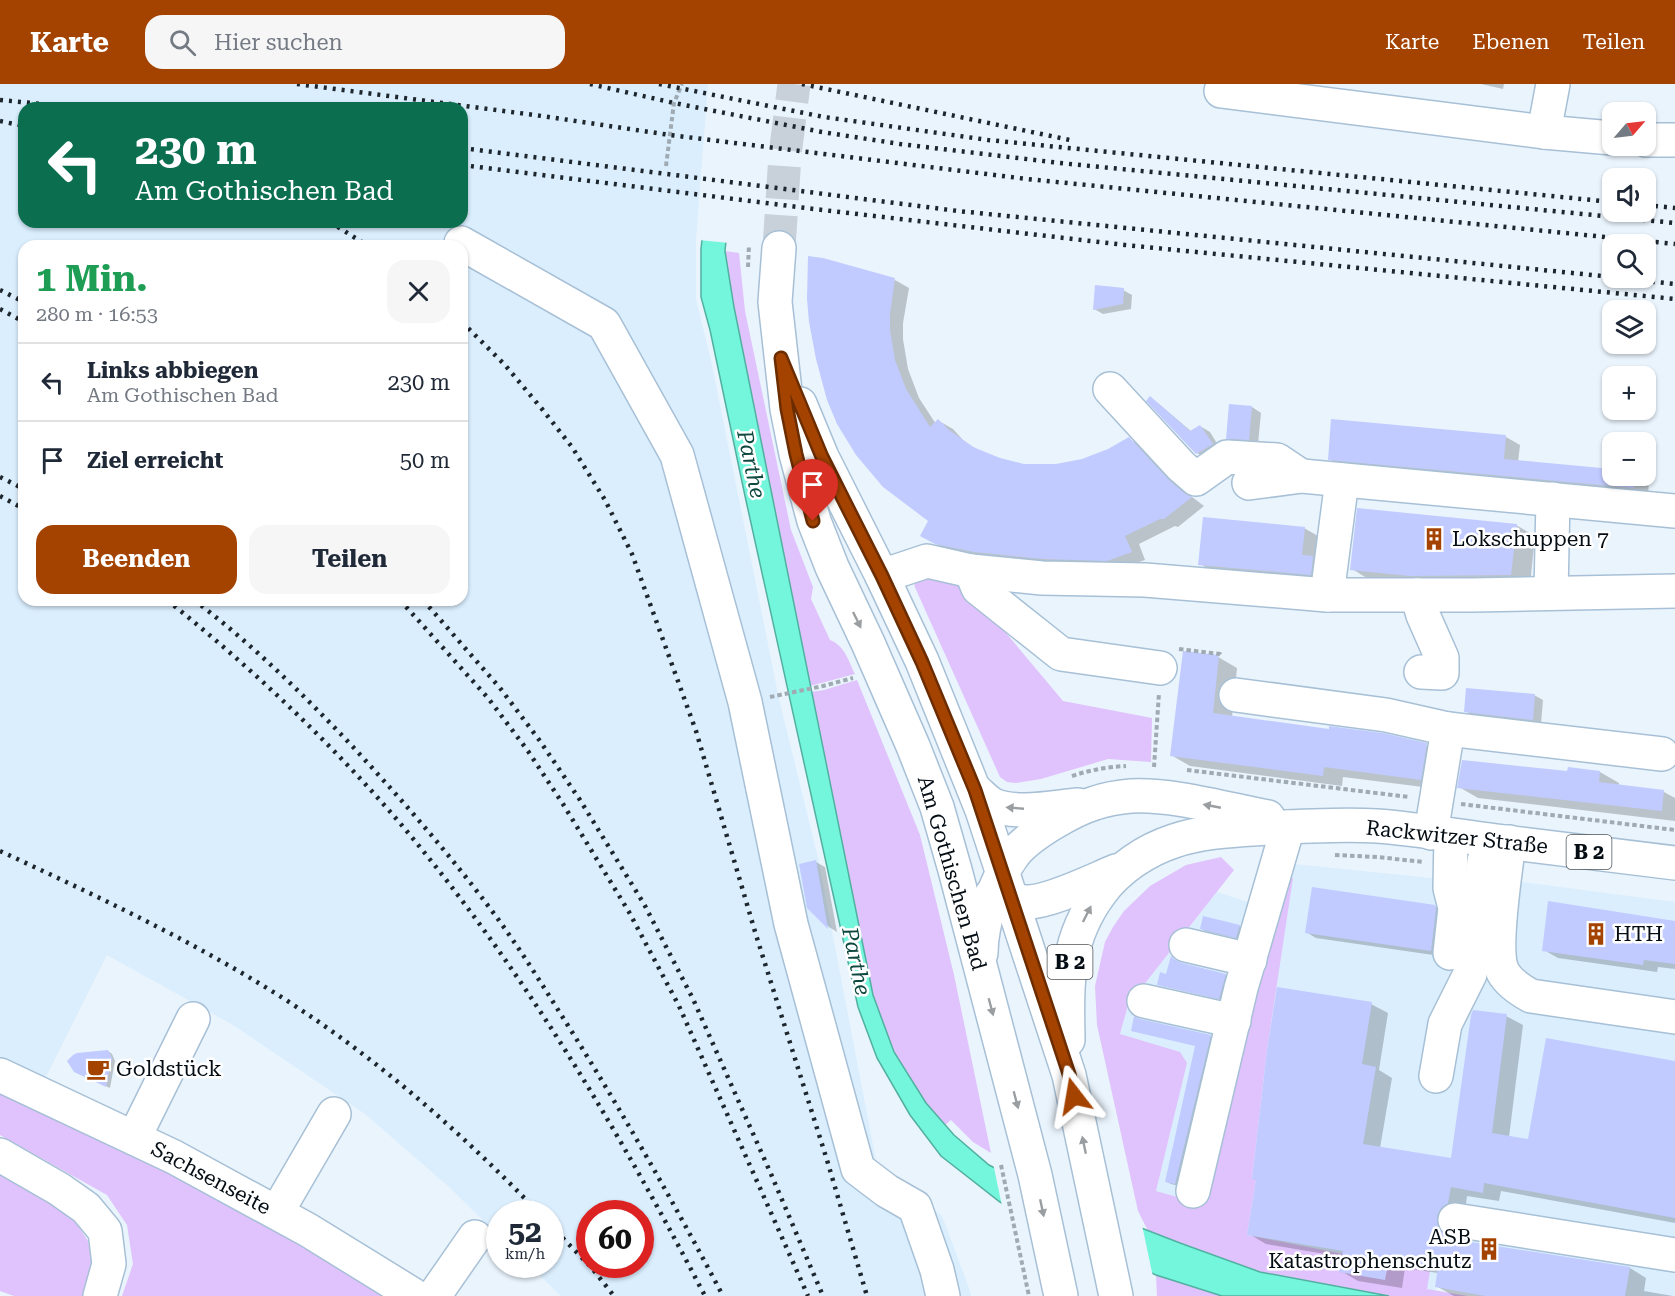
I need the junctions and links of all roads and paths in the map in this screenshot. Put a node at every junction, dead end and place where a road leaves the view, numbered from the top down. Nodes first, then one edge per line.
1 (681, 84) edge
2 (1553, 84) edge
3 (1221, 91) dead end
4 (1544, 132) junction
5 (1602, 137) edge
6 (1656, 140) edge
7 (1675, 140) edge
8 (666, 166) dead end
9 (468, 247) edge
10 (778, 248) tunnel mouth
11 (781, 358) junction
12 (1110, 389) dead end
13 (1302, 476) junction
14 (1342, 480) junction
15 (1249, 483) dead end
16 (1553, 499) junction
17 (1675, 511) edge
18 (971, 571) junction
19 (882, 576) junction
20 (1675, 591) edge
21 (1551, 593) junction
22 (1328, 595) junction
23 (1417, 595) junction
24 (1222, 657) dead end
25 (1160, 668) junction
26 (1420, 672) dead end
27 (863, 675) dead end
28 (1236, 695) dead end
29 (778, 696) dead end
30 (1448, 729) junction
31 (1662, 754) dead end
32 (1133, 766) dead end
33 (1145, 766) dead end
34 (1154, 767) junction
35 (1165, 768) dead end
36 (1186, 770) dead end
37 (1066, 779) dead end
38 (975, 790) junction
39 (1436, 800) junction
40 (1094, 803) junction
41 (1300, 826) junction
42 (1675, 830) edge
43 (1498, 841) junction
44 (1444, 845) junction
45 (1329, 855) dead end
46 (1673, 860) edge
47 (1126, 867) junction
48 (955, 870) junction
49 (1003, 890) junction
50 (1186, 945) dead end
51 (1250, 960) junction
52 (1449, 960) dead end
53 (981, 970) junction
54 (1144, 1001) dead end
55 (1675, 1017) edge
56 (193, 1019) dead end
57 (1234, 1021) junction
58 (1069, 1074) junction
59 (0, 1075) edge
60 (1436, 1076) dead end
61 (334, 1114) dead end
62 (134, 1138) junction
63 (0, 1155) edge
64 (1000, 1161) dead end
65 (1193, 1191) dead end
66 (277, 1212) junction
67 (1455, 1220) dead end
68 (475, 1237) dead end
69 (1675, 1255) edge
70 (1113, 1281) edge
71 (100, 1296) edge
72 (415, 1296) edge
73 (434, 1296) edge
74 (943, 1296) edge
75 (1029, 1296) edge
76 (1060, 1296) edge

1 - 8 path
2 - 4 main road
3 - 4 main road
4 - 5 main road
6 - 7 main road
9 - 74 main road
10 - 11 main road, Am Gothischen Bad
11 - 19 main road, Am Gothischen Bad
11 -> 48 main road, Am Gothischen Bad
12 - 13 main road
13 - 14 main road
13 - 15 main road
14 - 16 main road
14 - 22 main road
16 - 17 main road
16 - 21 main road
18 - 19 main road
18 - 22 main road
18 - 25 main road
19 - 38 main road, Am Gothischen Bad
20 - 21 main road
21 - 23 main road
22 - 23 main road
23 - 26 main road
24 - 25 path
25 - 34 path
27 - 29 path
28 - 30 main road
30 - 31 main road
30 - 39 main road
32 - 37 path
33 - 34 path
34 - 35 path
36 - 39 path
40 -> 38 main road
38 - 49 main road, Am Gothischen Bad
39 - 42 path
39 - 44 main road
41 -> 40 main road, Rackwitzer Straße / B 2
40 - 49 main road, Rackwitzer Straße / B 2
41 - 44 main road, Rackwitzer Straße / B 2
41 - 47 main road, Rackwitzer Straße / B 2
41 - 51 main road
43 - 44 main road, Rackwitzer Straße / B 2
43 - 46 main road, Rackwitzer Straße / B 2
43 - 55 main road
43 - 60 main road
44 - 45 path
44 - 52 main road
47 - 49 main road
58 -> 47 main road, Rackwitzer Straße / B 2
48 - 49 main road
48 - 53 main road, Am Gothischen Bad
49 - 53 main road, Rackwitzer Straße / B 2
49 - 58 main road, Am Gothischen Bad
50 - 51 main road
51 - 57 main road
53 -> 76 main road, Am Gothischen Bad / B 2
54 - 57 main road
56 - 62 main road
57 - 65 main road
70 -> 58 main road, Am Gothischen Bad / B 2
59 - 62 main road, Sachsenseite
61 - 66 main road
62 - 66 main road, Sachsenseite
63 - 71 main road
64 - 75 path
66 - 72 main road, Sachsenseite
67 - 69 main road
68 - 73 main road

